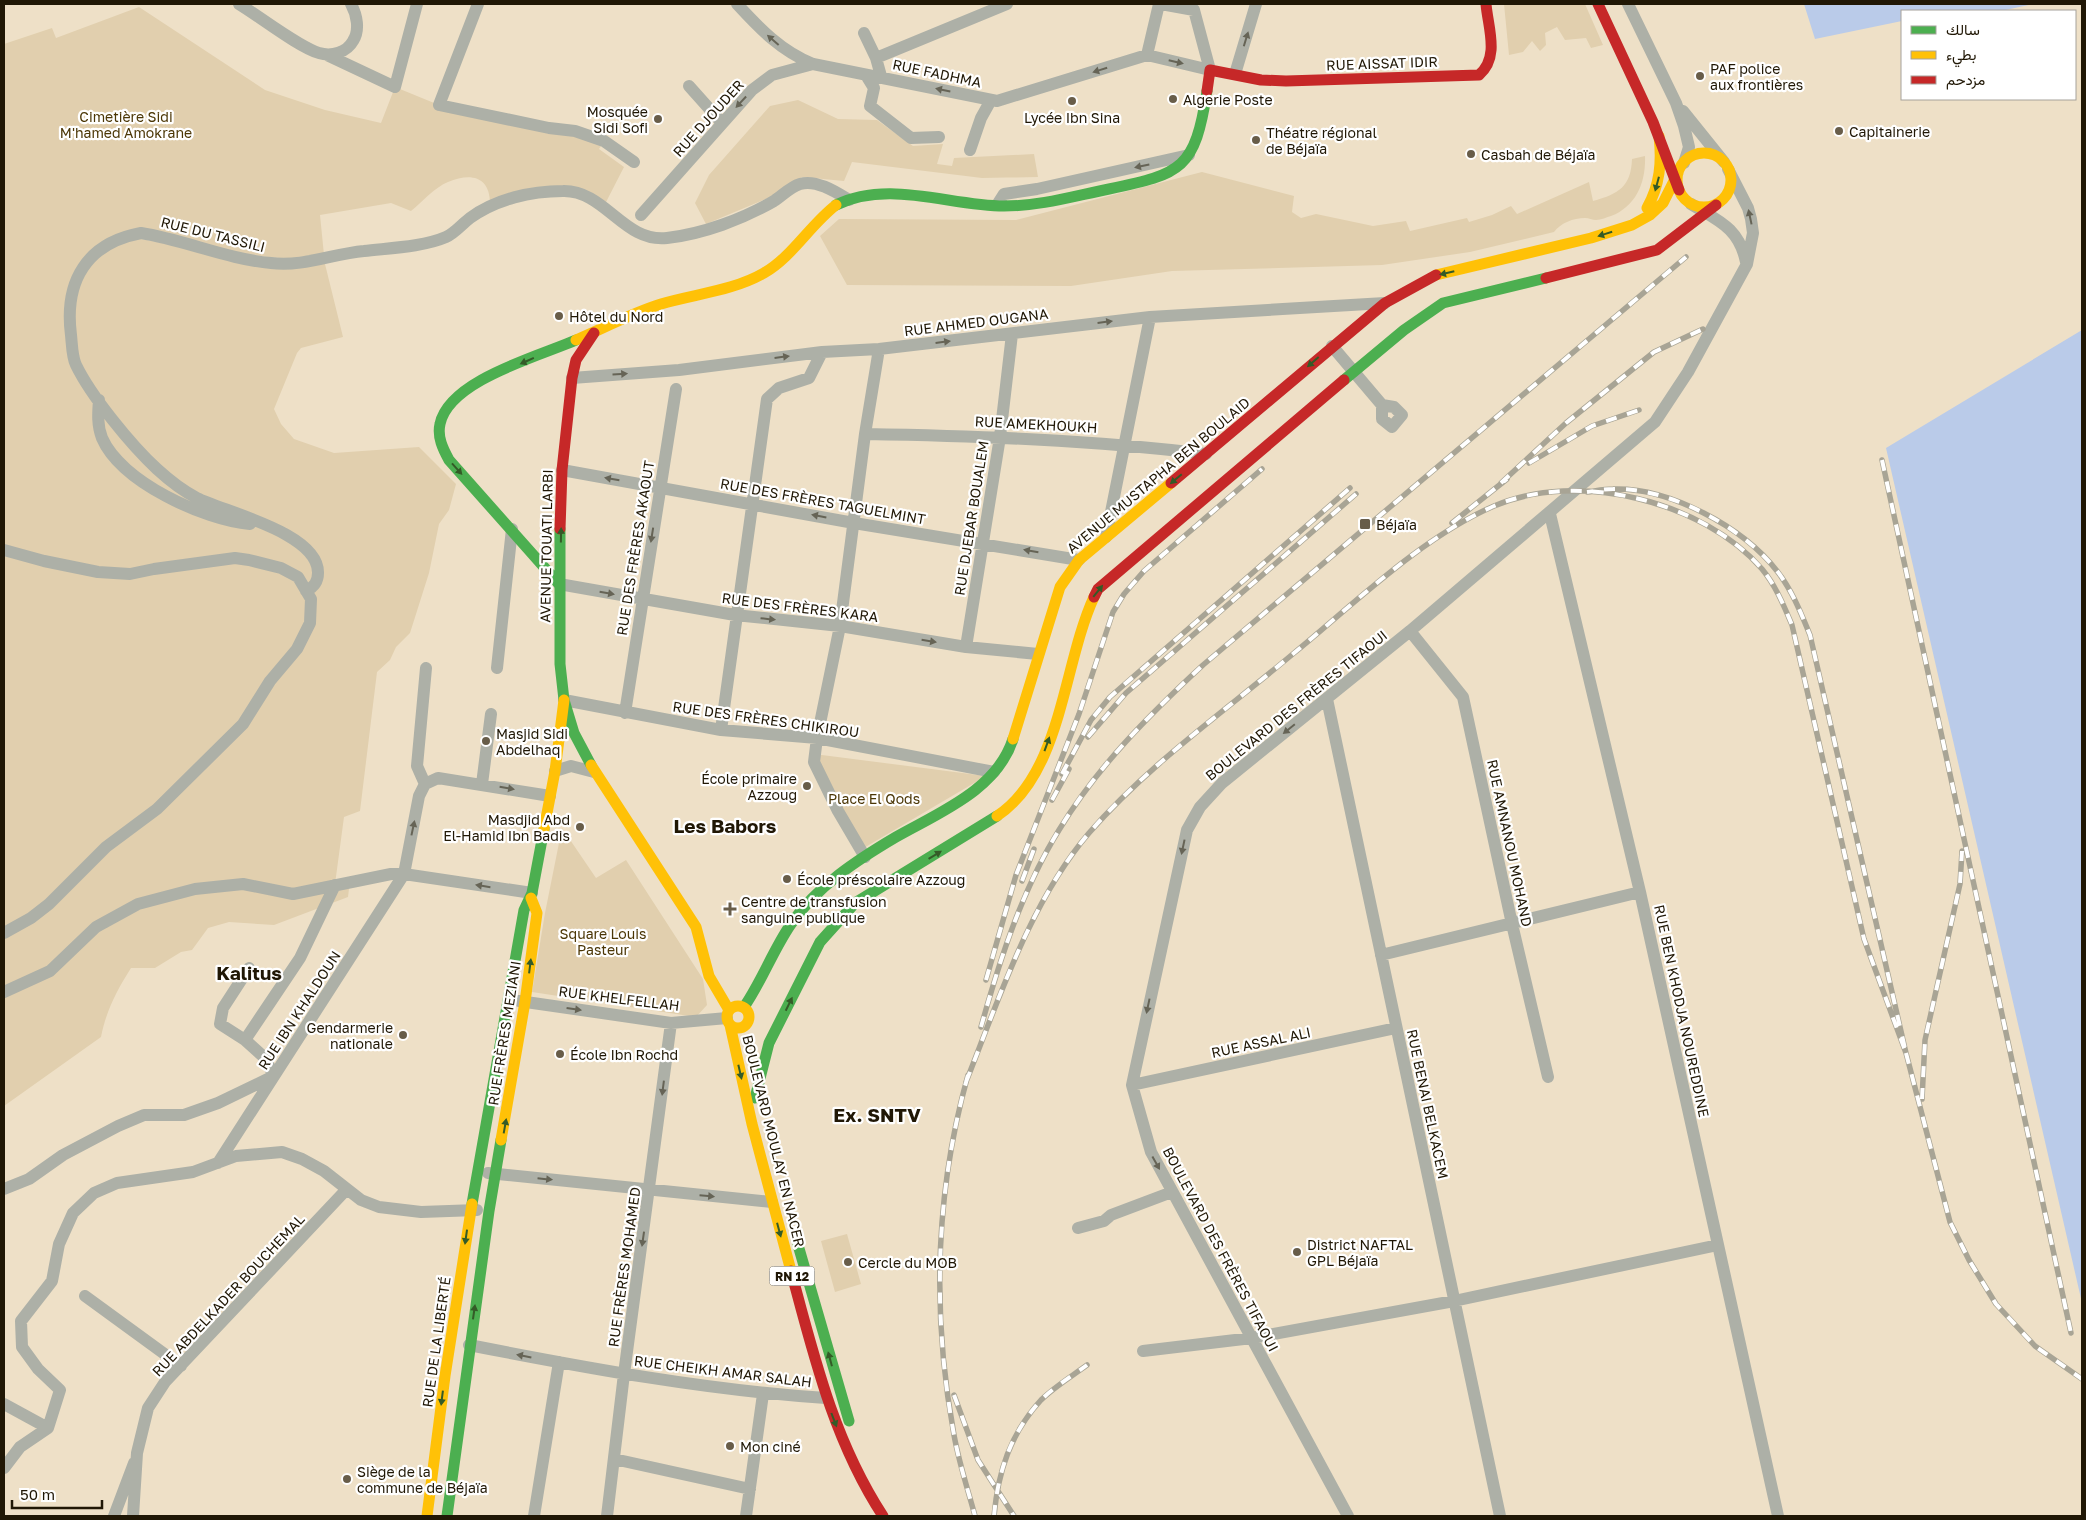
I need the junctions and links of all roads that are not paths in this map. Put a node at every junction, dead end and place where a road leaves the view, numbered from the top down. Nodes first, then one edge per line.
1 (239, 4) edge
2 (351, 4) edge
3 (417, 4) edge
4 (478, 4) edge
5 (737, 4) edge
6 (1007, 4) edge
7 (1160, 4) edge
8 (1256, 4) edge
9 (1486, 4) edge
10 (1598, 4) edge
11 (1628, 4) edge
12 (864, 33) dead end
13 (327, 55) junction
14 (1146, 55) junction
15 (876, 58) junction
16 (805, 63) junction
17 (1210, 70) junction
18 (866, 74) junction
19 (1235, 74) junction
20 (881, 76) junction
21 (689, 86) dead end
22 (991, 100) junction
23 (1676, 103) junction
24 (1653, 122) junction
25 (722, 123) junction
26 (1659, 136) junction
27 (939, 137) dead end
28 (970, 150) dead end
29 (1189, 155) joint
30 (634, 162) dead end
31 (1682, 163) junction
32 (1726, 165) junction
33 (849, 200) junction
34 (1691, 204) joint
35 (997, 205) joint
36 (1710, 209) junction
37 (636, 221) junction
38 (1632, 226) junction
39 (1747, 264) junction
40 (1385, 303) junction
41 (1150, 317) junction
42 (603, 327) junction
43 (1012, 334) junction
44 (1332, 346) junction
45 (879, 349) junction
46 (549, 350) junction
47 (822, 352) junction
48 (1354, 372) junction
49 (572, 378) junction
50 (676, 389) dead end
51 (99, 400) junction
52 (1382, 405) dead end
53 (864, 434) junction
54 (1000, 437) junction
55 (1126, 444) junction
56 (1206, 454) junction
57 (562, 470) junction
58 (660, 487) junction
59 (751, 503) junction
60 (1550, 514) junction
61 (854, 523) junction
62 (270, 525) junction
63 (512, 529) junction
64 (1106, 538) junction
65 (981, 543) junction
66 (4, 550) edge
67 (1079, 560) junction
68 (560, 584) junction
69 (306, 591) junction
70 (642, 599) junction
71 (735, 615) junction
72 (840, 626) junction
73 (1410, 631) junction
74 (966, 647) junction
75 (1038, 654) junction
76 (426, 668) dead end
77 (497, 668) dead end
78 (1327, 698) junction
79 (564, 700) junction
80 (625, 713) junction
81 (491, 714) dead end
82 (721, 730) junction
83 (817, 738) junction
84 (555, 771) junction
85 (594, 772) junction
86 (994, 772) junction
87 (426, 781) junction
88 (482, 784) junction
89 (550, 796) junction
90 (865, 858) junction
91 (404, 874) junction
92 (335, 885) junction
93 (1640, 892) junction
94 (531, 895) junction
95 (1512, 924) junction
96 (4, 933) edge
97 (1381, 955) junction
98 (248, 968) dead end
99 (4, 992) edge
100 (509, 1000) junction
101 (525, 1002) junction
102 (747, 1012) junction
103 (731, 1020) junction
104 (781, 1021) junction
105 (671, 1022) junction
106 (1396, 1028) junction
107 (245, 1040) junction
108 (274, 1076) junction
109 (1548, 1078) dead end
110 (1132, 1085) junction
111 (755, 1098) junction
112 (218, 1163) junction
113 (476, 1172) junction
114 (496, 1174) junction
115 (780, 1181) dead end
116 (4, 1189) edge
117 (346, 1190) junction
118 (650, 1191) junction
119 (1172, 1192) junction
120 (772, 1202) junction
121 (471, 1209) junction
122 (489, 1211) junction
123 (1078, 1228) dead end
124 (795, 1234) dead end
125 (1718, 1245) junction
126 (85, 1296) dead end
127 (1454, 1301) junction
128 (1252, 1338) junction
129 (469, 1345) junction
130 (1143, 1352) dead end
131 (559, 1362) junction
132 (181, 1366) junction
133 (624, 1374) junction
134 (763, 1394) junction
135 (826, 1398) junction
136 (4, 1404) edge
137 (48, 1428) junction
138 (137, 1453) junction
139 (614, 1459) junction
140 (4, 1468) edge
141 (750, 1489) junction
142 (114, 1516) edge
143 (133, 1516) edge
144 (427, 1516) edge
145 (447, 1516) edge
146 (534, 1516) edge
147 (607, 1516) edge
148 (746, 1516) edge
149 (882, 1516) edge
150 (896, 1516) edge
151 (1348, 1516) edge
152 (1500, 1516) edge
153 (1778, 1516) edge

1 - 13 street
2 - 13 street
3 - 13 street
4 - 30 street
16 -> 5 street, RUE FADHMA
6 - 15 street
7 - 14 street
7 - 17 street
19 -> 8 street
9 - 19 main road, RUE AISSAT IDIR
10 - 24 main road
11 - 23 street
12 - 15 street
14 -> 17 street
14 -> 22 street, RUE FADHMA
15 - 20 street
16 - 18 street, RUE FADHMA
16 -> 25 street, RUE DJOUDER
17 - 19 main road, RUE AISSAT IDIR
17 - 29 main road
18 - 20 street, RUE FADHMA
18 - 27 street
22 -> 20 street, RUE FADHMA
21 - 25 street
22 - 28 street
23 - 31 street
23 - 32 street, BOULEVARD DES FRÈRES TIFAOUI
24 - 26 main road
24 - 31 main road
25 - 37 street, RUE DJOUDER
26 - 31 main road
26 -> 38 main road
29 - 35 street
31 - 32 main road
31 - 34 main road
31 - 38 main road, AVENUE MUSTAPHA BEN BOULAID
32 - 36 main road
39 -> 32 street, BOULEVARD DES FRÈRES TIFAOUI
33 - 35 main road
33 - 37 street, RUE DU TASSILI
33 - 42 main road
34 - 36 street
36 - 39 street
36 - 48 main road
37 - 51 street, RUE DU TASSILI
38 -> 40 main road, AVENUE MUSTAPHA BEN BOULAID
39 - 60 street, BOULEVARD DES FRÈRES TIFAOUI
40 - 41 street, RUE AHMED OUGANA
40 - 44 main road, AVENUE MUSTAPHA BEN BOULAID
43 -> 41 street, RUE AHMED OUGANA
41 - 55 street
42 - 46 main road
42 - 49 main road, AVENUE TOUATI LARBI
45 -> 43 street, RUE AHMED OUGANA
43 - 54 street, RUE DJEBAR BOUALEM
44 - 48 street
44 -> 56 main road, AVENUE MUSTAPHA BEN BOULAID
45 - 47 street, RUE AHMED OUGANA
45 - 53 street
46 - 49 main road
46 -> 63 main road
49 -> 47 street, RUE AHMED OUGANA
47 - 59 street
48 - 52 street
104 -> 48 main road
49 - 57 main road, AVENUE TOUATI LARBI
50 - 58 street, RUE DES FRÈRES AKAOUT
51 - 62 street, RUE DU TASSILI
51 - 62 street
53 - 54 street, RUE AMEKHOUKH
53 - 61 street
54 - 55 street, RUE AMEKHOUKH
54 - 65 street, RUE DJEBAR BOUALEM
55 - 56 street, RUE AMEKHOUKH
55 - 64 street
56 -> 64 main road, AVENUE MUSTAPHA BEN BOULAID
58 -> 57 street, RUE DES FRÈRES TAGUELMINT
68 -> 57 main road, AVENUE TOUATI LARBI
58 - 59 street, RUE DES FRÈRES TAGUELMINT
58 -> 70 street, RUE DES FRÈRES AKAOUT
61 -> 59 street, RUE DES FRÈRES TAGUELMINT
59 - 71 street
60 - 73 street, BOULEVARD DES FRÈRES TIFAOUI
60 - 93 street, RUE BEN KHODJA NOUREDDINE
61 - 65 street, RUE DES FRÈRES TAGUELMINT
61 - 72 street
62 - 69 street, RUE DU TASSILI
63 - 68 main road
63 - 77 street
64 - 67 main road, AVENUE MUSTAPHA BEN BOULAID
67 -> 65 street, RUE DES FRÈRES TAGUELMINT
65 - 74 street, RUE DJEBAR BOUALEM
66 - 69 street
67 - 75 main road, AVENUE MUSTAPHA BEN BOULAID
68 -> 70 street, RUE DES FRÈRES KARA
68 - 79 main road, AVENUE TOUATI LARBI
69 - 96 street
70 - 71 street, RUE DES FRÈRES KARA
70 - 80 street, RUE DES FRÈRES AKAOUT
71 -> 72 street, RUE DES FRÈRES KARA
71 - 82 street
72 -> 74 street, RUE DES FRÈRES KARA
72 - 83 street
73 - 78 street, BOULEVARD DES FRÈRES TIFAOUI
73 - 95 street, RUE AMNANOU MOHAND
74 - 75 street, RUE DES FRÈRES KARA
75 - 86 main road, AVENUE MUSTAPHA BEN BOULAID
76 - 87 street
78 - 97 street, RUE BENAI BELKACEM
78 -> 110 street, BOULEVARD DES FRÈRES TIFAOUI
79 - 80 street, RUE DES FRÈRES CHIKIROU
79 - 84 main road, RUE FRÈRES MEZIANI
79 - 85 main road, AVENUE TOUATI LARBI
80 - 82 street, RUE DES FRÈRES CHIKIROU
81 - 88 street
82 - 83 street, RUE DES FRÈRES CHIKIROU
83 - 86 street, RUE DES FRÈRES CHIKIROU
83 - 90 street
84 - 85 street
84 - 89 main road, RUE FRÈRES MEZIANI
85 - 103 main road, AVENUE TOUATI LARBI
86 - 90 main road, AVENUE MUSTAPHA BEN BOULAID
87 - 88 street
91 -> 87 street
88 -> 89 street
89 - 94 main road, RUE FRÈRES MEZIANI
90 - 102 main road, AVENUE MUSTAPHA BEN BOULAID
91 - 92 street
94 -> 91 street
91 - 108 street, RUE IBN KHALDOUN
92 - 99 street
92 - 107 street
93 - 95 street
93 - 125 street, RUE BEN KHODJA NOUREDDINE
94 - 100 main road, RUE FRÈRES MEZIANI
101 -> 94 main road, RUE FRÈRES MEZIANI
95 - 97 street
95 - 109 street, RUE AMNANOU MOHAND
97 - 106 street, RUE BENAI BELKACEM
98 - 107 street
100 - 101 street, RUE KHELFELLAH
100 - 113 main road, RUE FRÈRES MEZIANI
101 -> 105 street, RUE KHELFELLAH
114 -> 101 main road, RUE FRÈRES MEZIANI
102 - 103 main road, AVENUE MUSTAPHA BEN BOULAID
102 - 103 main road
102 - 104 main road
103 - 105 street, RUE KHELFELLAH
103 - 111 main road, BOULEVARD MOULAY EN NACER
103 -> 120 main road, BOULEVARD MOULAY EN NACER / RN 12
104 - 111 main road
105 -> 118 street, RUE FRÈRES MOHAMED
106 - 110 street, RUE ASSAL ALI
106 - 127 street, RUE BENAI BELKACEM
107 - 108 street
108 - 112 street, RUE IBN KHALDOUN
108 - 116 street
110 -> 119 street, BOULEVARD DES FRÈRES TIFAOUI
111 - 115 main road, BOULEVARD MOULAY EN NACER
112 - 117 street
112 - 137 street
113 - 114 street
113 - 121 main road, RUE DE LA LIBERTÉ
114 -> 118 street
114 - 122 main road
117 - 121 street
117 - 132 street, RUE ABDELKADER BOUCHEMAL
118 -> 120 street
118 -> 133 street, RUE FRÈRES MOHAMED
119 - 123 street
119 - 128 street, BOULEVARD DES FRÈRES TIFAOUI
120 -> 135 main road, BOULEVARD MOULAY EN NACER / RN 12
121 - 122 street
121 -> 144 main road, RUE DE LA LIBERTÉ
129 -> 122 main road
150 -> 124 main road, BOULEVARD MOULAY EN NACER / RN 12
125 - 127 street
125 - 153 street, RUE BEN KHODJA NOUREDDINE
126 - 132 street
127 - 128 street
127 - 152 street, RUE BENAI BELKACEM
128 - 130 street
128 - 151 street, BOULEVARD DES FRÈRES TIFAOUI
131 -> 129 street, RUE CHEIKH AMAR SALAH
129 - 145 main road
131 - 133 street, RUE CHEIKH AMAR SALAH
131 - 146 street
132 - 138 street, RUE ABDELKADER BOUCHEMAL
133 - 134 street, RUE CHEIKH AMAR SALAH
133 - 139 street, RUE FRÈRES MOHAMED
134 - 135 street, RUE CHEIKH AMAR SALAH
134 - 141 street
135 -> 149 main road, BOULEVARD MOULAY EN NACER / RN 12
136 - 137 street
137 - 140 street
138 - 142 street
138 - 143 street, RUE ABDELKADER BOUCHEMAL
139 - 141 street
139 - 147 street, RUE FRÈRES MOHAMED
141 - 148 street

